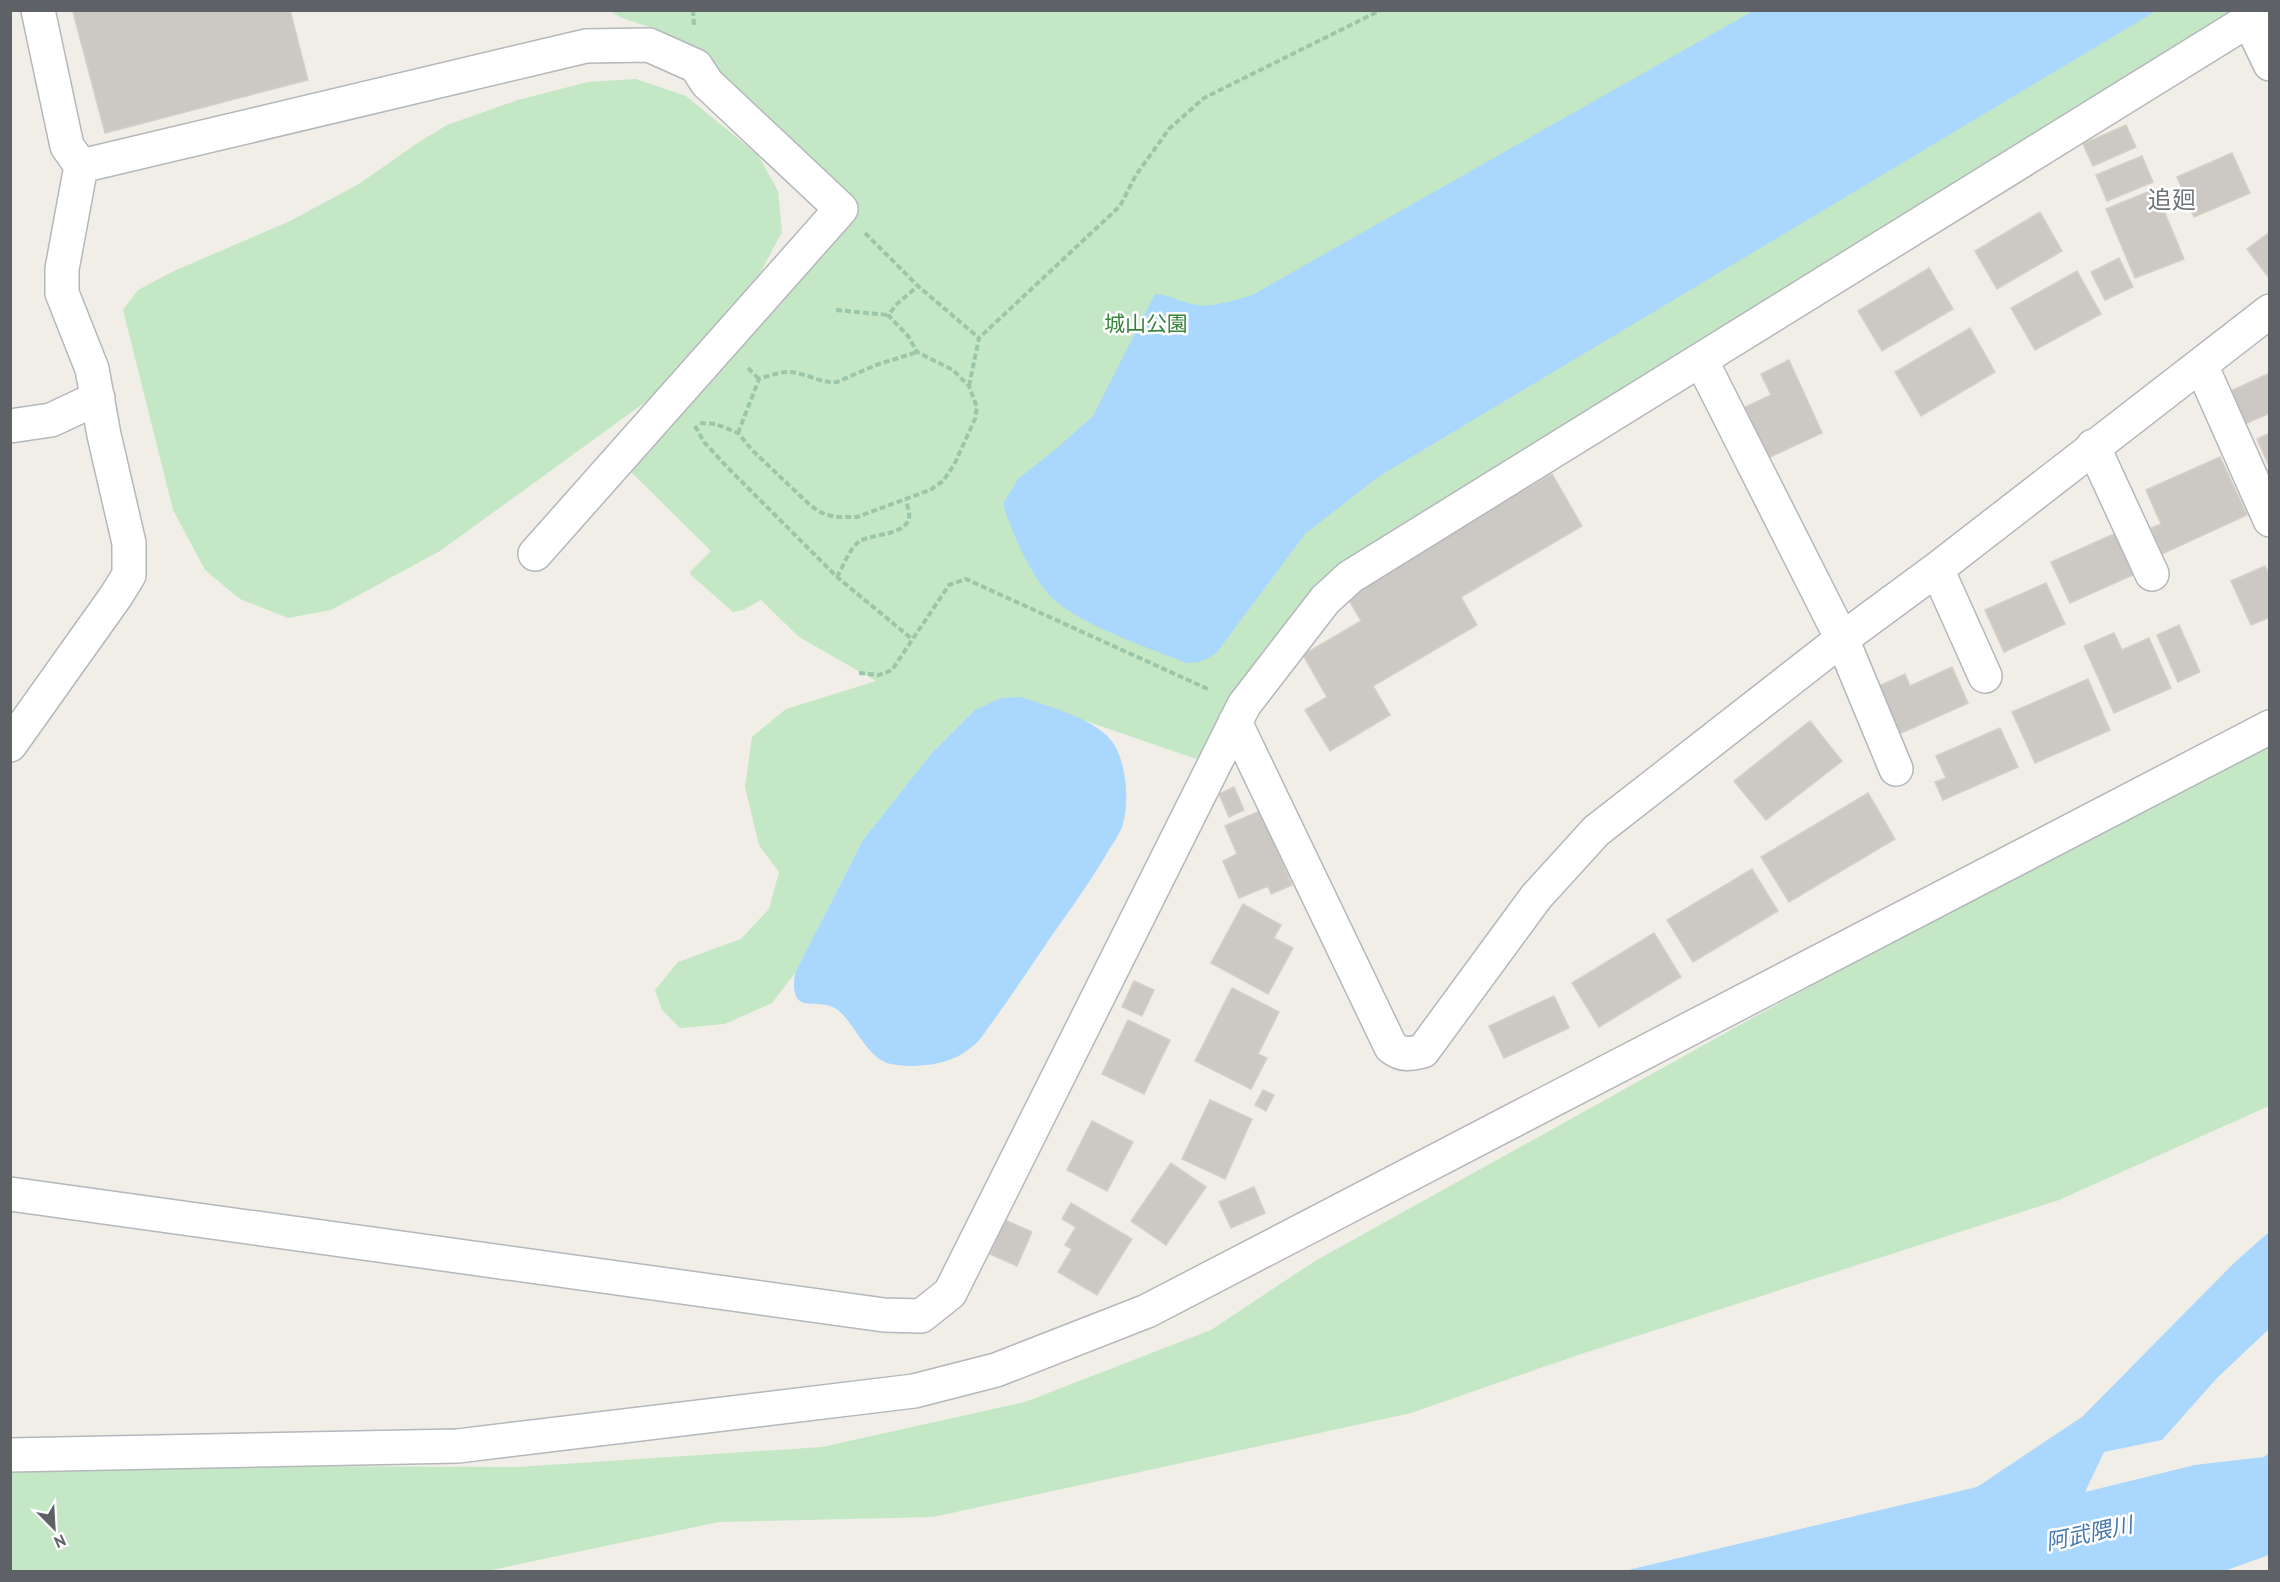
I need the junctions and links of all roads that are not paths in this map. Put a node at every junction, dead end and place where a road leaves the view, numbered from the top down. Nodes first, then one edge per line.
1 (38, 10) edge
2 (2254, 15) edge
3 (2270, 64) edge
4 (81, 166) junction
5 (2270, 311) edge
6 (1701, 360) junction
7 (2201, 365) junction
8 (98, 398) junction
9 (10, 426) edge
10 (2093, 446) junction
11 (2270, 520) edge
12 (535, 554) dead end
13 (1937, 569) junction
14 (2152, 574) dead end
15 (1842, 639) junction
16 (1985, 676) dead end
17 (1239, 713) junction
18 (2270, 727) edge
19 (10, 745) edge
20 (1896, 769) dead end
21 (10, 1194) edge
22 (10, 1455) edge

1 - 4 street
2 - 3 street
2 - 6 street
4 - 8 street
4 - 12 street
5 - 7 street
6 - 15 street
6 - 17 street
7 - 10 street
7 - 11 street
8 - 9 street
8 - 19 street
10 - 13 street
10 - 14 street
13 - 15 street
13 - 16 street
15 - 17 street
15 - 20 street
17 - 21 street
18 - 22 street

